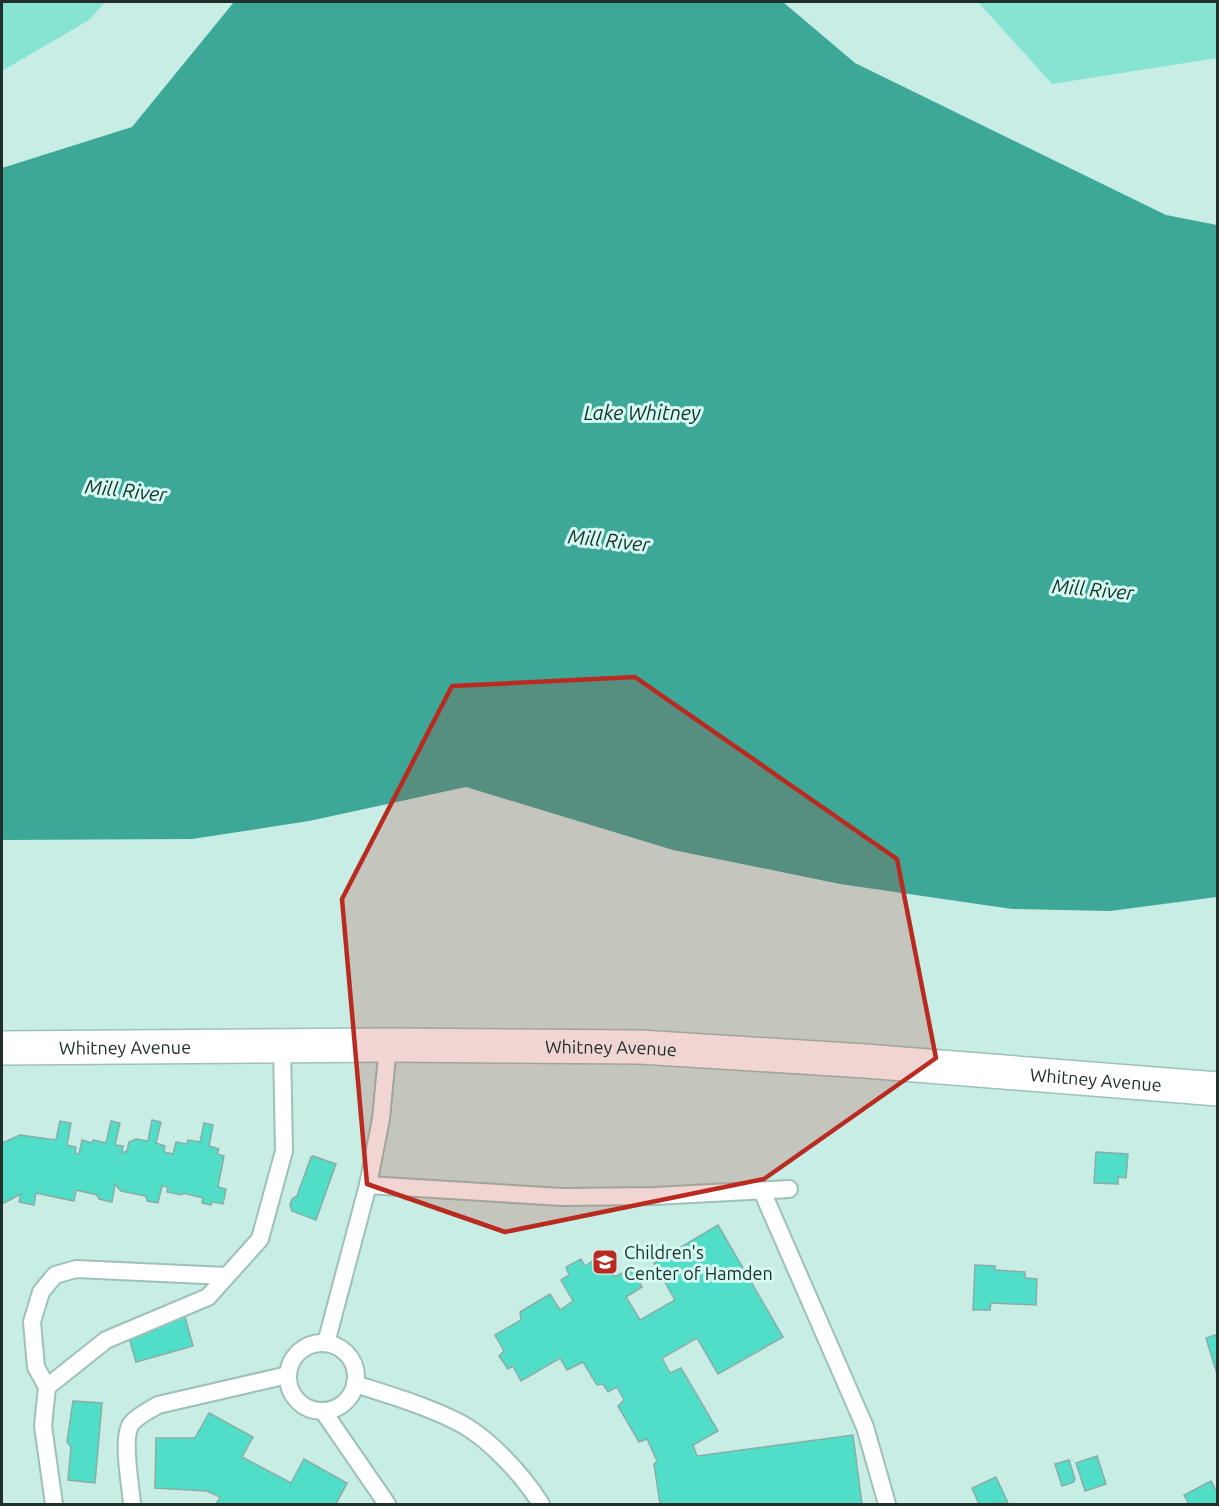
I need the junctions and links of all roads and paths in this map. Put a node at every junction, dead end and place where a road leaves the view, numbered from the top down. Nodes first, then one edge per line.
1 (388, 1045) junction
2 (282, 1046) junction
3 (2, 1048) edge
4 (1218, 1089) edge
5 (368, 1185) junction
6 (789, 1189) dead end
7 (762, 1191) junction
8 (226, 1276) junction
9 (327, 1342) junction
10 (288, 1375) junction
11 (355, 1384) junction
12 (47, 1387) junction
13 (323, 1411) junction
14 (54, 1504) edge
15 (132, 1504) edge
16 (387, 1504) edge
17 (541, 1504) edge
18 (887, 1504) edge

1 - 2 main road, Whitney Avenue
1 - 4 main road, Whitney Avenue
1 - 5 lane
2 - 3 main road, Whitney Avenue
2 - 8 lane
5 - 7 lane
5 - 9 lane
6 - 7 lane
7 - 18 lane
8 - 12 lane
8 - 12 lane
9 - 10 lane
9 - 11 lane
10 - 13 lane
10 - 15 lane
11 - 13 lane
11 - 17 lane
12 - 14 lane
13 - 16 lane

